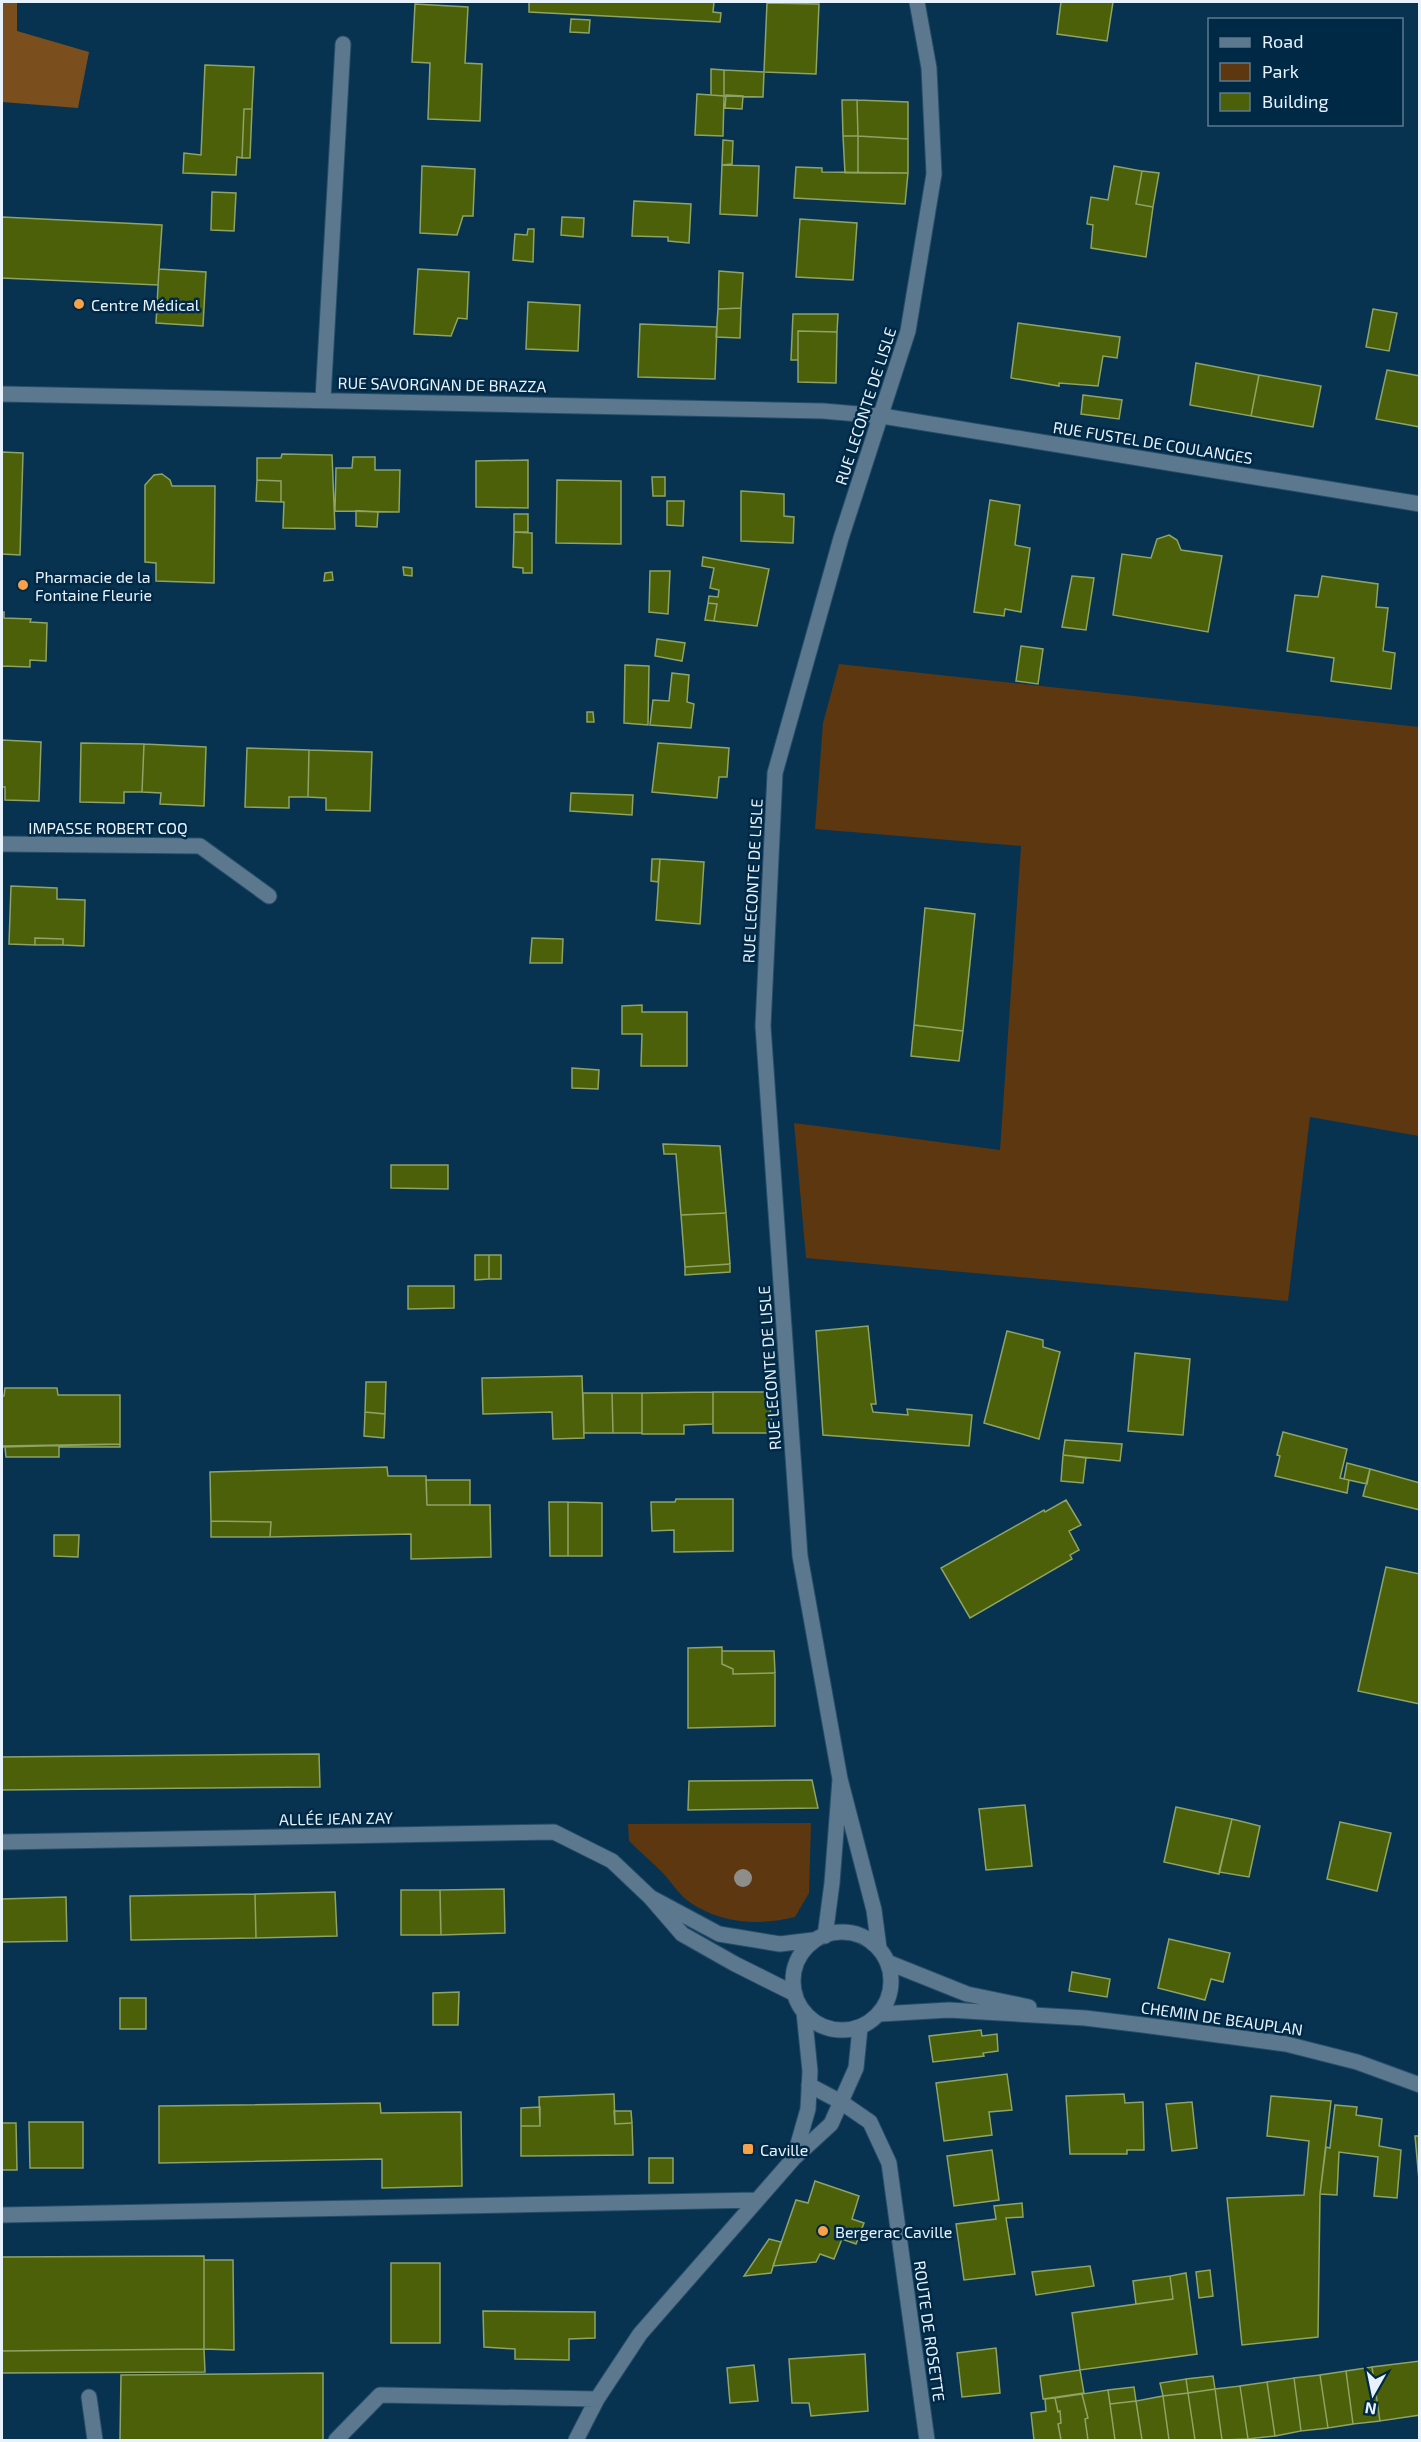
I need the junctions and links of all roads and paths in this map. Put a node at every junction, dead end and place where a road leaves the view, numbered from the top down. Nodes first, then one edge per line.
1 (917, 2) edge
2 (343, 44) dead end
3 (2, 394) edge
4 (323, 399) junction
5 (882, 416) junction
6 (1419, 504) edge
7 (2, 844) edge
8 (269, 896) dead end
9 (840, 1779) junction
10 (2, 1842) edge
11 (650, 1897) junction
12 (819, 1938) junction
13 (879, 1948) junction
14 (887, 1962) junction
15 (795, 1994) junction
16 (804, 2012) junction
17 (880, 2014) junction
18 (1085, 2018) junction
19 (860, 2028) junction
20 (809, 2085) junction
21 (1419, 2085) edge
22 (841, 2102) junction
23 (794, 2158) junction
24 (758, 2200) junction
25 (2, 2214) edge
26 (89, 2397) dead end
27 (597, 2399) junction
28 (95, 2440) edge
29 (336, 2440) edge
30 (576, 2440) edge
31 (927, 2440) edge

1 - 5 street, RUE LECONTE DE LISLE
2 - 4 street
3 - 4 street, RUE SAVORGNAN DE BRAZZA
4 - 5 street, RUE SAVORGNAN DE BRAZZA
5 - 6 street, RUE FUSTEL DE COULANGES
5 - 9 street, RUE LECONTE DE LISLE
7 - 8 street, IMPASSE ROBERT COQ
9 - 12 street, RUE LECONTE DE LISLE
9 - 13 street, RUE LECONTE DE LISLE
10 - 11 street, ALLÉE JEAN ZAY
11 - 12 street, ALLÉE JEAN ZAY
11 - 15 street, ALLÉE JEAN ZAY
12 - 13 street
12 - 15 street
13 - 14 street
14 - 17 street
14 - 18 street, CHEMIN DE BEAUPLAN
15 - 16 street
16 - 19 street
16 - 20 street
17 - 18 street, CHEMIN DE BEAUPLAN
17 - 19 street
18 - 21 street, CHEMIN DE BEAUPLAN
19 - 22 street
20 - 22 street, ROUTE DE ROSETTE
20 - 23 street
22 - 23 street
22 - 31 street, ROUTE DE ROSETTE
23 - 24 street
24 - 25 street
24 - 27 street
26 - 28 street
27 - 29 street
27 - 30 street

